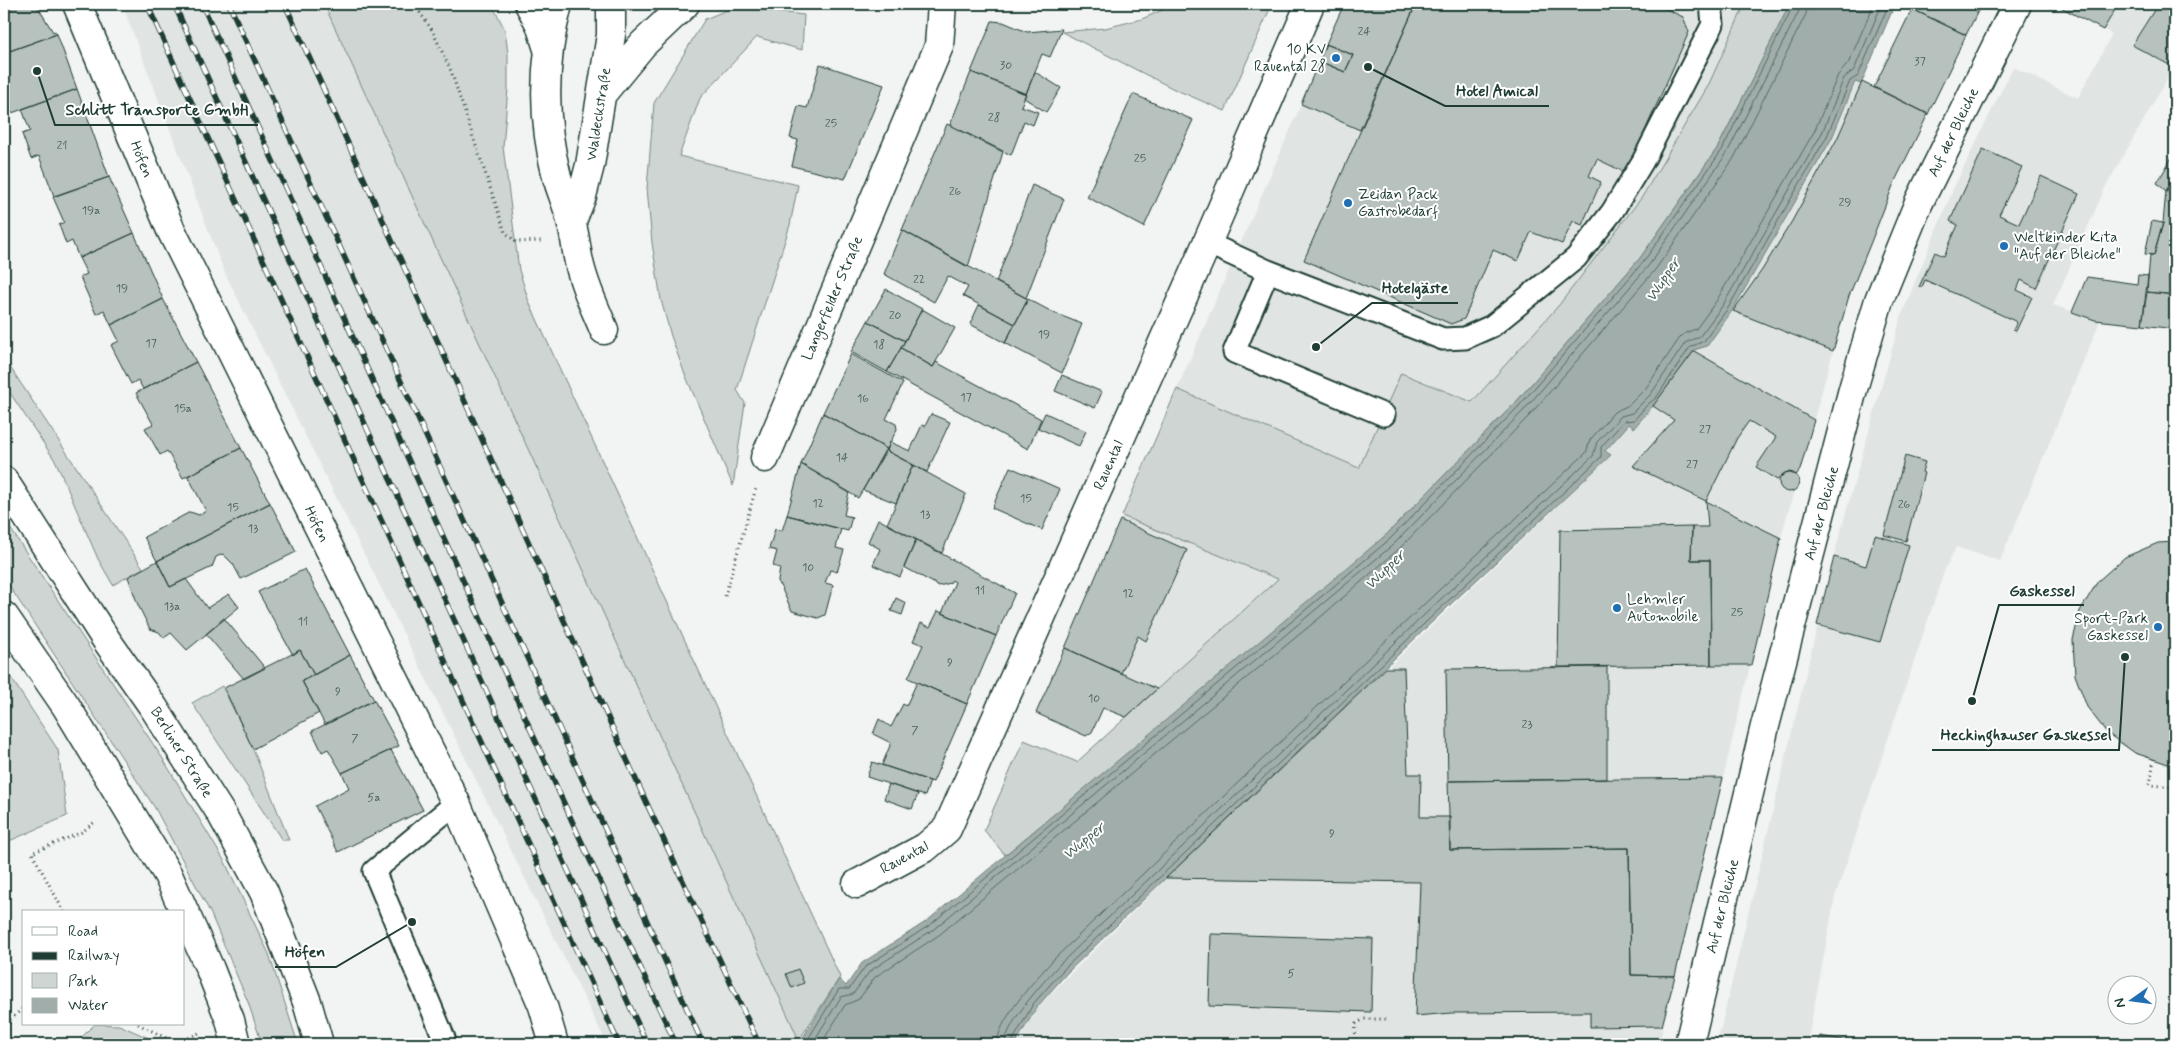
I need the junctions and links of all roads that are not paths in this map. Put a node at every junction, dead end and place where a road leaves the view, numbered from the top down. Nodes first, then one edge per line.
1 (77, 4) edge
2 (529, 4) edge
3 (558, 4) edge
4 (611, 4) edge
5 (685, 4) edge
6 (942, 4) edge
7 (1310, 4) edge
8 (1711, 4) edge
9 (2017, 4) edge
10 (548, 50) junction
11 (600, 96) junction
12 (573, 231) junction
13 (1207, 243) junction
14 (1268, 271) junction
15 (604, 330) dead end
16 (1384, 415) dead end
17 (765, 458) road end
18 (4, 481) edge
19 (4, 616) edge
20 (456, 803) junction
21 (857, 884) dead end
22 (183, 910) edge
23 (185, 914) edge
24 (444, 1038) dead end
25 (236, 1044) edge
26 (319, 1044) edge
27 (554, 1044) edge
28 (1689, 1044) edge

1 - 20 street, Höfen
2 - 10 street
3 - 10 street
4 - 11 street, Waldeckstraße
5 - 11 street
6 - 17 street, Langerfelder Straße
7 - 13 street, Rauental
8 - 14 lane
9 - 28 street, Auf der Bleiche
10 - 12 street
11 - 12 street, Waldeckstraße
12 - 15 street
13 - 14 lane
13 - 21 street, Rauental
14 - 16 lane
18 - 26 street, Berliner Straße
19 - 22 street
20 - 24 lane
20 - 27 street, Höfen
23 - 25 street

